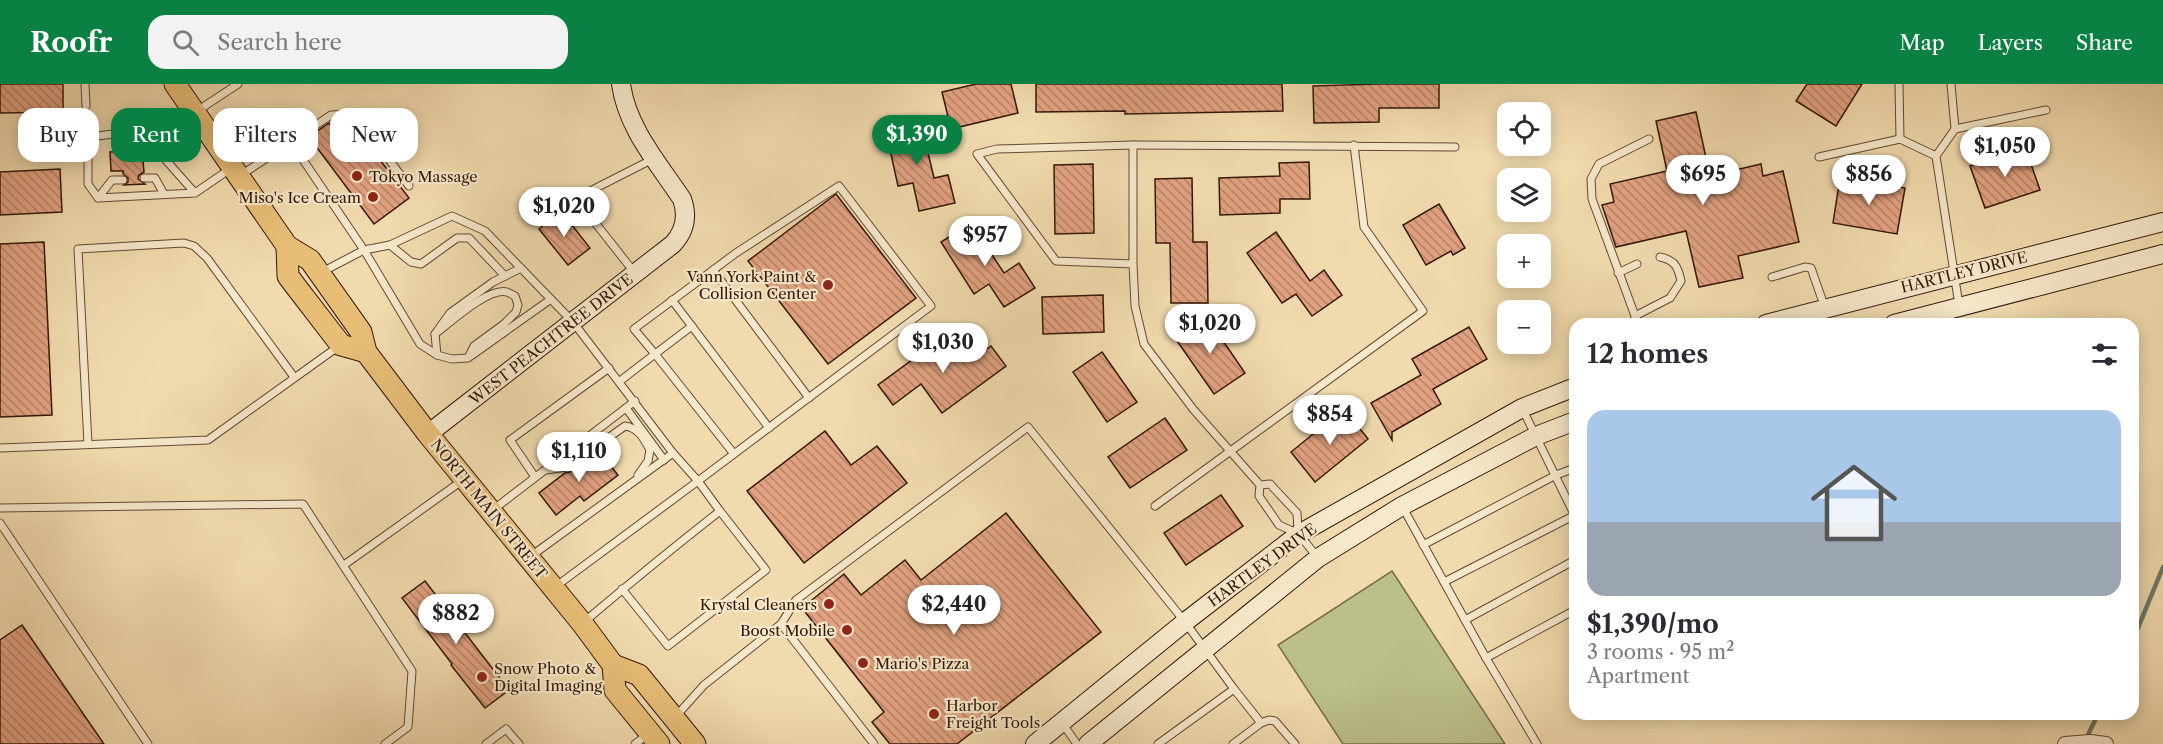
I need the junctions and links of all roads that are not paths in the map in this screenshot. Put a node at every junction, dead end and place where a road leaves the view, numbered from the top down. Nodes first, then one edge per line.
1 (85, 84) edge
2 (175, 84) edge
3 (238, 84) edge
4 (621, 84) edge
5 (1899, 84) edge
6 (1951, 84) edge
7 (86, 106) dead end
8 (192, 108) edge
9 (201, 109) edge
10 (2046, 110) dead end
11 (201, 122) edge
12 (318, 124) edge
13 (1955, 129) junction
14 (1648, 139) dead end
15 (1900, 139) junction
16 (1133, 145) junction
17 (1354, 145) junction
18 (1455, 147) dead end
19 (1936, 156) junction
20 (1819, 157) dead end
21 (655, 158) junction
22 (254, 162) edge
23 (305, 162) edge
24 (236, 172) junction
25 (144, 178) dead end
26 (123, 180) dead end
27 (408, 186) dead end
28 (195, 193) junction
29 (164, 194) junction
30 (98, 198) junction
31 (2160, 223) edge
32 (390, 245) junction
33 (287, 246) junction
34 (364, 250) junction
35 (2163, 254) edge
36 (1660, 257) dead end
37 (1132, 264) junction
38 (1637, 264) dead end
39 (520, 268) junction
40 (713, 270) junction
41 (320, 273) junction
42 (636, 273) junction
43 (1618, 273) junction
44 (1954, 275) junction
45 (288, 276) junction
46 (505, 276) junction
47 (1772, 277) dead end
48 (551, 299) junction
49 (672, 300) junction
50 (1960, 307) junction
51 (1825, 308) junction
52 (1635, 316) joint
53 (1788, 318) edge
54 (1917, 318) edge
55 (573, 322) junction
56 (692, 326) junction
57 (361, 332) junction
58 (435, 334) junction
59 (341, 345) junction
60 (366, 352) junction
61 (655, 354) junction
62 (437, 355) junction
63 (468, 358) junction
64 (609, 368) junction
65 (294, 377) junction
66 (620, 381) junction
67 (1569, 389) edge
68 (809, 398) junction
69 (635, 401) junction
70 (626, 408) junction
71 (1522, 408) junction
72 (1569, 423) edge
73 (770, 428) junction
74 (428, 434) junction
75 (1536, 436) junction
76 (87, 444) junction
77 (0, 448) edge
78 (1229, 450) junction
79 (674, 453) junction
80 (734, 454) junction
81 (664, 460) junction
82 (545, 470) junction
83 (1569, 470) edge
84 (1556, 475) junction
85 (535, 477) junction
86 (465, 479) junction
87 (698, 481) junction
88 (633, 482) junction
89 (1260, 485) junction
90 (1569, 502) edge
91 (1155, 506) dead end
92 (1402, 506) junction
93 (0, 508) edge
94 (720, 511) junction
95 (491, 512) junction
96 (1569, 518) edge
97 (0, 523) edge
98 (1299, 534) junction
99 (1423, 545) junction
100 (528, 557) junction
101 (1318, 558) junction
102 (1569, 563) edge
103 (344, 565) junction
104 (1444, 582) junction
105 (553, 589) junction
106 (622, 589) junction
107 (1569, 613) edge
108 (1465, 620) junction
109 (1185, 622) junction
110 (582, 623) junction
111 (781, 624) junction
112 (1205, 651) junction
113 (1486, 658) junction
114 (613, 665) junction
115 (1234, 689) junction
116 (674, 718) junction
117 (1061, 721) junction
118 (1261, 723) junction
119 (646, 736) edge
120 (148, 744) edge
121 (385, 744) edge
122 (486, 744) edge
123 (519, 744) edge
124 (695, 744) edge
125 (874, 744) edge
126 (1035, 744) edge
127 (1077, 744) edge
128 (1088, 744) edge
129 (1158, 744) edge
130 (1233, 744) edge
131 (1295, 744) edge
132 (1537, 744) edge
133 (2065, 744) edge
134 (2106, 744) edge

1 - 7 lane
2 - 8 main road, NORTH MAIN STREET
3 - 9 lane
4 - 21 street
5 - 15 lane
6 - 13 lane
10 - 13 lane
11 - 24 main road, NORTH MAIN STREET
12 - 27 lane
13 - 19 lane
14 - 43 lane
15 - 19 lane
15 - 20 lane
16 - 17 lane
16 - 37 lane
16 - 37 lane
17 - 18 lane
17 - 78 lane
19 - 44 lane
21 - 42 street, WEST PEACHTREE DRIVE
21 - 42 lane
22 - 24 lane
23 - 34 lane
24 - 28 lane
24 - 33 main road, NORTH MAIN STREET
25 - 29 lane
26 - 30 lane
28 - 29 lane
28 - 30 lane
29 - 30 lane
31 - 44 street, HARTLEY DRIVE
32 - 34 lane
32 - 39 lane
32 - 46 lane
33 - 41 main road, NORTH MAIN STREET
33 - 45 main road
34 - 41 lane
34 - 62 lane
35 - 50 street
36 - 52 lane
37 - 78 lane
38 - 43 lane
39 - 46 lane
39 - 48 lane
40 - 49 lane
40 - 68 lane
40 - 68 lane
41 - 45 main road
41 - 57 main road, NORTH MAIN STREET
42 - 55 street, WEST PEACHTREE DRIVE
43 - 52 lane
44 - 50 lane
44 - 51 street, HARTLEY DRIVE
45 - 59 main road
46 - 58 lane
47 - 51 lane
48 - 55 lane
48 - 63 lane
49 - 56 lane
49 - 61 lane
50 - 54 street
51 - 53 street, HARTLEY DRIVE
55 - 64 lane
55 - 74 street, WEST PEACHTREE DRIVE
56 - 61 lane
56 - 73 lane
57 - 59 main road
57 - 60 main road, NORTH MAIN STREET
58 - 62 lane
58 - 63 lane
59 - 60 main road
59 - 65 lane
60 - 74 main road, NORTH MAIN STREET
61 - 66 lane
61 - 80 lane
62 - 63 lane
64 - 66 lane
64 - 85 lane
65 - 76 lane
65 - 76 lane
66 - 69 lane
67 - 71 street, HARTLEY DRIVE
68 - 73 lane
69 - 70 lane
69 - 79 lane
70 - 81 lane
70 - 82 lane
71 - 75 lane
71 - 98 street, HARTLEY DRIVE
72 - 75 street, HARTLEY DRIVE
73 - 80 lane
74 - 86 main road, NORTH MAIN STREET
75 - 84 lane
75 - 92 street, HARTLEY DRIVE
76 - 77 lane
78 - 89 lane
78 - 91 lane
79 - 81 lane
79 - 87 lane
80 - 87 lane
81 - 88 lane
82 - 85 lane
82 - 88 lane
83 - 84 lane
84 - 90 lane
84 - 99 lane
85 - 95 lane
86 - 95 main road, NORTH MAIN STREET
86 - 103 lane
87 - 94 lane
87 - 105 lane
88 - 100 lane
89 - 98 lane
89 - 98 lane
92 - 99 lane
92 - 101 street, HARTLEY DRIVE
93 - 103 lane
94 - 106 lane
94 - 106 lane
95 - 100 main road, NORTH MAIN STREET
96 - 104 lane
97 - 120 lane
98 - 101 lane
98 - 109 street, HARTLEY DRIVE
99 - 104 lane
100 - 105 main road, NORTH MAIN STREET
101 - 112 street, HARTLEY DRIVE
102 - 108 lane
103 - 121 lane
104 - 108 lane
105 - 110 main road, NORTH MAIN STREET
106 - 110 lane
107 - 113 lane
108 - 113 lane
109 - 111 lane
109 - 112 lane
109 - 117 street, HARTLEY DRIVE
110 - 114 main road, NORTH MAIN STREET
111 - 116 lane
111 - 125 lane
112 - 115 lane
112 - 128 street, HARTLEY DRIVE
113 - 132 lane
114 - 116 main road
114 - 119 main road, NORTH MAIN STREET
115 - 118 lane
115 - 129 lane
116 - 119 main road
116 - 124 main road
117 - 126 street, HARTLEY DRIVE
117 - 127 lane
118 - 130 lane
118 - 131 lane
122 - 123 lane
133 - 134 street

